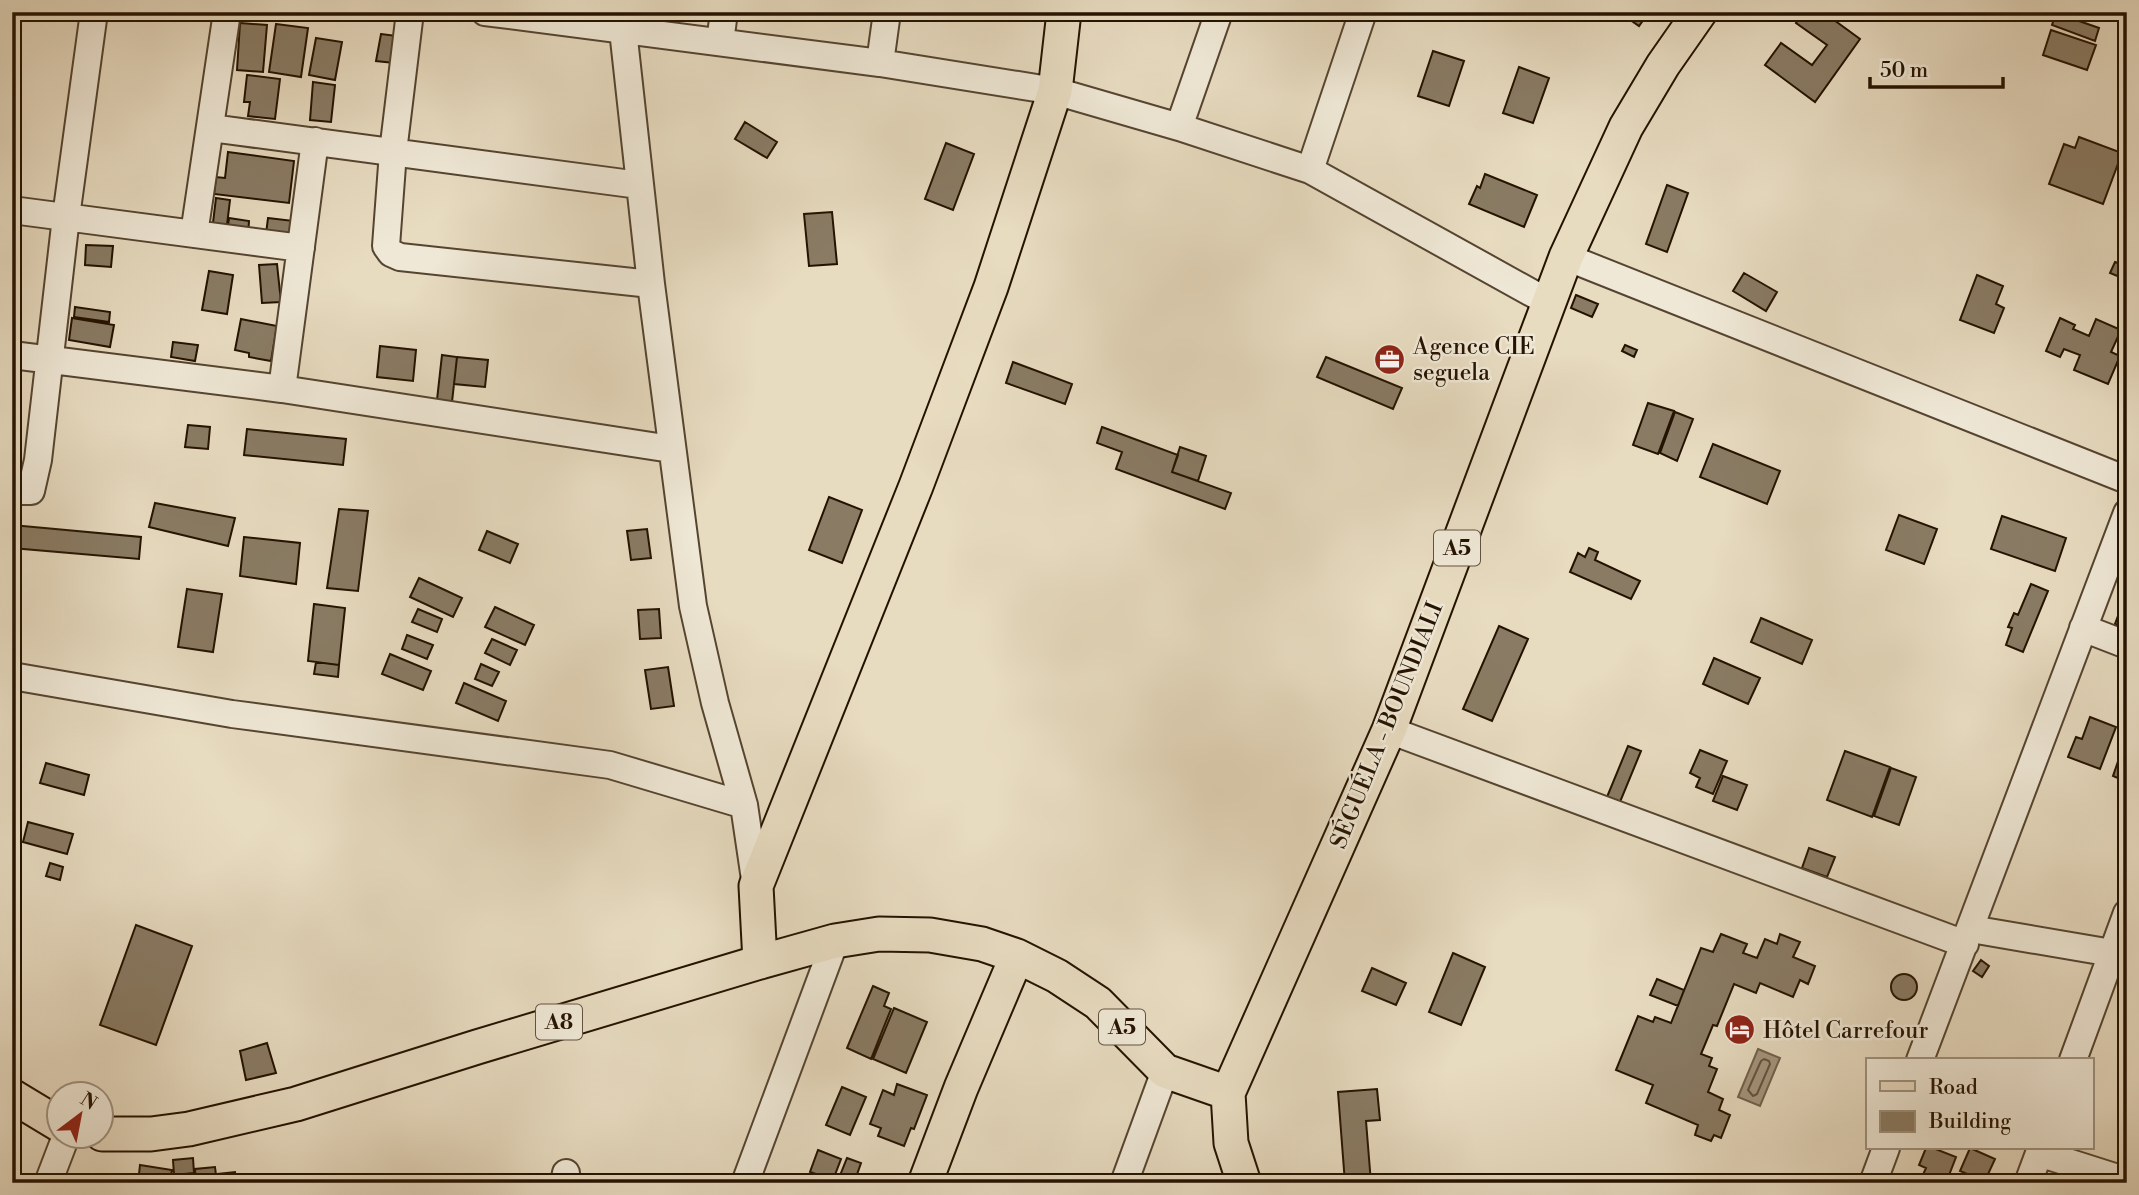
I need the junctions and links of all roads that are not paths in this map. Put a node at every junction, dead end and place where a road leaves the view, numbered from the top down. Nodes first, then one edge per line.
1 (94, 12) edge
2 (227, 12) edge
3 (410, 12) edge
4 (485, 12) edge
5 (724, 12) edge
6 (887, 12) edge
7 (1063, 12) edge
8 (1219, 12) edge
9 (1363, 12) edge
10 (1700, 12) edge
11 (623, 30) junction
12 (720, 42) junction
13 (880, 63) junction
14 (1055, 91) junction
15 (1179, 127) junction
16 (211, 128) junction
17 (315, 141) junction
18 (393, 152) junction
19 (1310, 170) junction
20 (639, 185) junction
21 (12, 210) edge
22 (66, 218) junction
23 (194, 234) junction
24 (301, 248) junction
25 (1566, 257) junction
26 (651, 284) junction
27 (1548, 302) junction
28 (12, 355) edge
29 (49, 361) junction
30 (282, 389) junction
31 (671, 449) junction
32 (2127, 480) edge
33 (12, 491) edge
34 (2127, 513) edge
35 (2083, 628) junction
36 (2127, 645) edge
37 (12, 676) edge
38 (1389, 730) junction
39 (744, 805) junction
40 (756, 886) junction
41 (2127, 913) edge
42 (1968, 936) junction
43 (835, 941) junction
44 (2112, 953) junction
45 (1017, 956) junction
46 (760, 962) junction
47 (1921, 1058) edge
48 (2074, 1058) edge
49 (1165, 1071) junction
50 (1228, 1093) junction
51 (12, 1096) edge
52 (46, 1117) edge
53 (116, 1134) edge
54 (61, 1150) edge
55 (1885, 1150) edge
56 (2040, 1150) edge
57 (2127, 1181) edge
58 (48, 1183) edge
59 (745, 1183) edge
60 (925, 1183) edge
61 (1124, 1183) edge
62 (1244, 1183) edge
63 (1873, 1183) edge
64 (2028, 1183) edge

1 - 22 street
2 - 16 street
3 - 18 street
4 - 11 street
5 - 12 street
6 - 13 street
7 - 14 main road
8 - 15 street
9 - 19 street
10 - 25 main road, SÉGUÉLA - BOUNDIALI / A5
11 - 12 street
11 - 20 street
12 - 13 street
13 - 14 street
14 - 15 street
14 - 40 main road
15 - 19 street
16 - 17 street
16 - 23 street
17 - 18 street
17 - 24 street
18 - 20 street
18 - 26 street
19 - 27 street
20 - 26 street
21 - 22 street
22 - 23 street
22 - 29 street
23 - 24 street
24 - 30 street
25 - 27 main road, SÉGUÉLA - BOUNDIALI / A5
25 - 32 street
26 - 31 street
27 - 38 main road, SÉGUÉLA - BOUNDIALI / A5
28 - 29 street
29 - 30 street
29 - 33 street
30 - 31 street
31 - 39 street
34 - 35 street
35 - 36 street
35 - 42 street
37 - 39 street
38 - 42 street
38 - 50 main road, SÉGUÉLA - BOUNDIALI / A5
39 - 40 street
40 - 46 main road
41 - 44 street
42 - 44 street
42 - 47 street
43 - 45 main road, A8
43 - 46 main road, A8
43 - 59 street
44 - 48 street
45 - 49 main road, A5
45 - 60 main road
46 - 53 main road, A8
49 - 50 main road, A5
49 - 61 street
50 - 62 main road
51 - 52 main road
54 - 58 street
55 - 63 street
56 - 57 street
56 - 64 street

